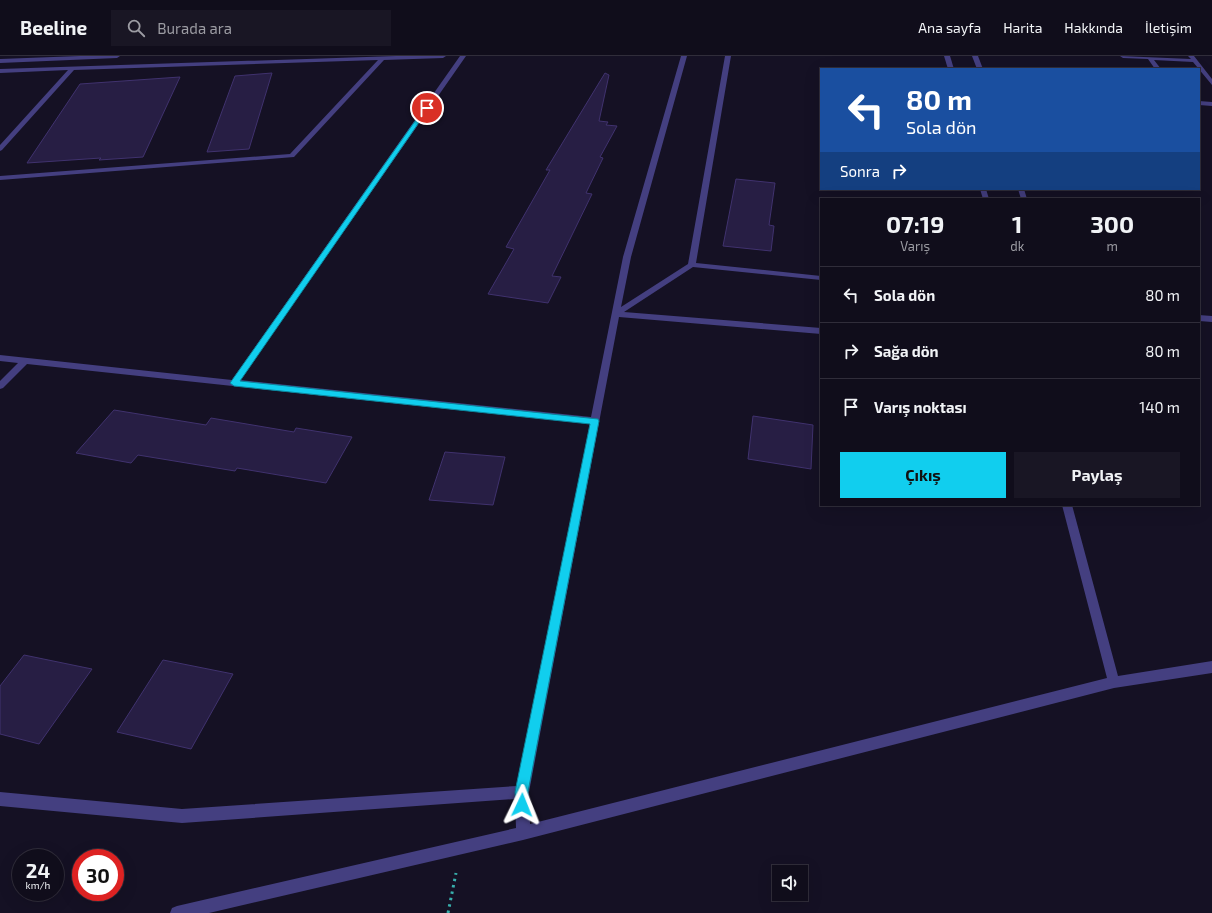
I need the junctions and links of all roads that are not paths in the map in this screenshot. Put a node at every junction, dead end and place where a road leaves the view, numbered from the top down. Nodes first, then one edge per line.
1 (117, 56) edge
2 (443, 56) edge
3 (463, 56) edge
4 (684, 56) edge
5 (728, 56) edge
6 (947, 56) edge
7 (975, 56) edge
8 (1124, 56) edge
9 (383, 58) junction
10 (1150, 58) junction
11 (1193, 58) edge
12 (0, 61) edge
13 (72, 68) junction
14 (951, 68) edge
15 (980, 68) edge
16 (1157, 68) edge
17 (0, 72) edge
18 (1212, 83) edge
19 (1200, 103) edge
20 (1212, 104) edge
21 (0, 149) edge
22 (0, 178) edge
23 (692, 265) junction
24 (820, 278) edge
25 (616, 314) junction
26 (1200, 318) edge
27 (1212, 319) edge
28 (820, 331) edge
29 (0, 358) edge
30 (25, 361) junction
31 (234, 383) junction
32 (0, 386) edge
33 (595, 421) junction
34 (1067, 506) edge
35 (1212, 667) edge
36 (1114, 682) junction
37 (522, 792) junction
38 (0, 799) edge
39 (523, 833) junction
40 (177, 913) edge

1 - 12 street
2 - 9 street
3 - 31 street
4 - 25 street
5 - 23 street
6 - 14 street
7 - 15 street
8 - 10 street
9 - 13 street
9 - 22 street
10 - 11 street
10 - 16 street
11 - 18 street
13 - 17 street
13 - 21 street
19 - 20 street
23 - 24 street
23 - 25 street
25 - 28 street
25 - 33 street
26 - 27 street
29 - 30 street
30 - 31 street
30 - 32 street
31 - 33 street
33 - 37 street
34 - 36 street
35 - 36 street
36 - 39 street
37 - 38 street
37 - 39 street
39 - 40 street

